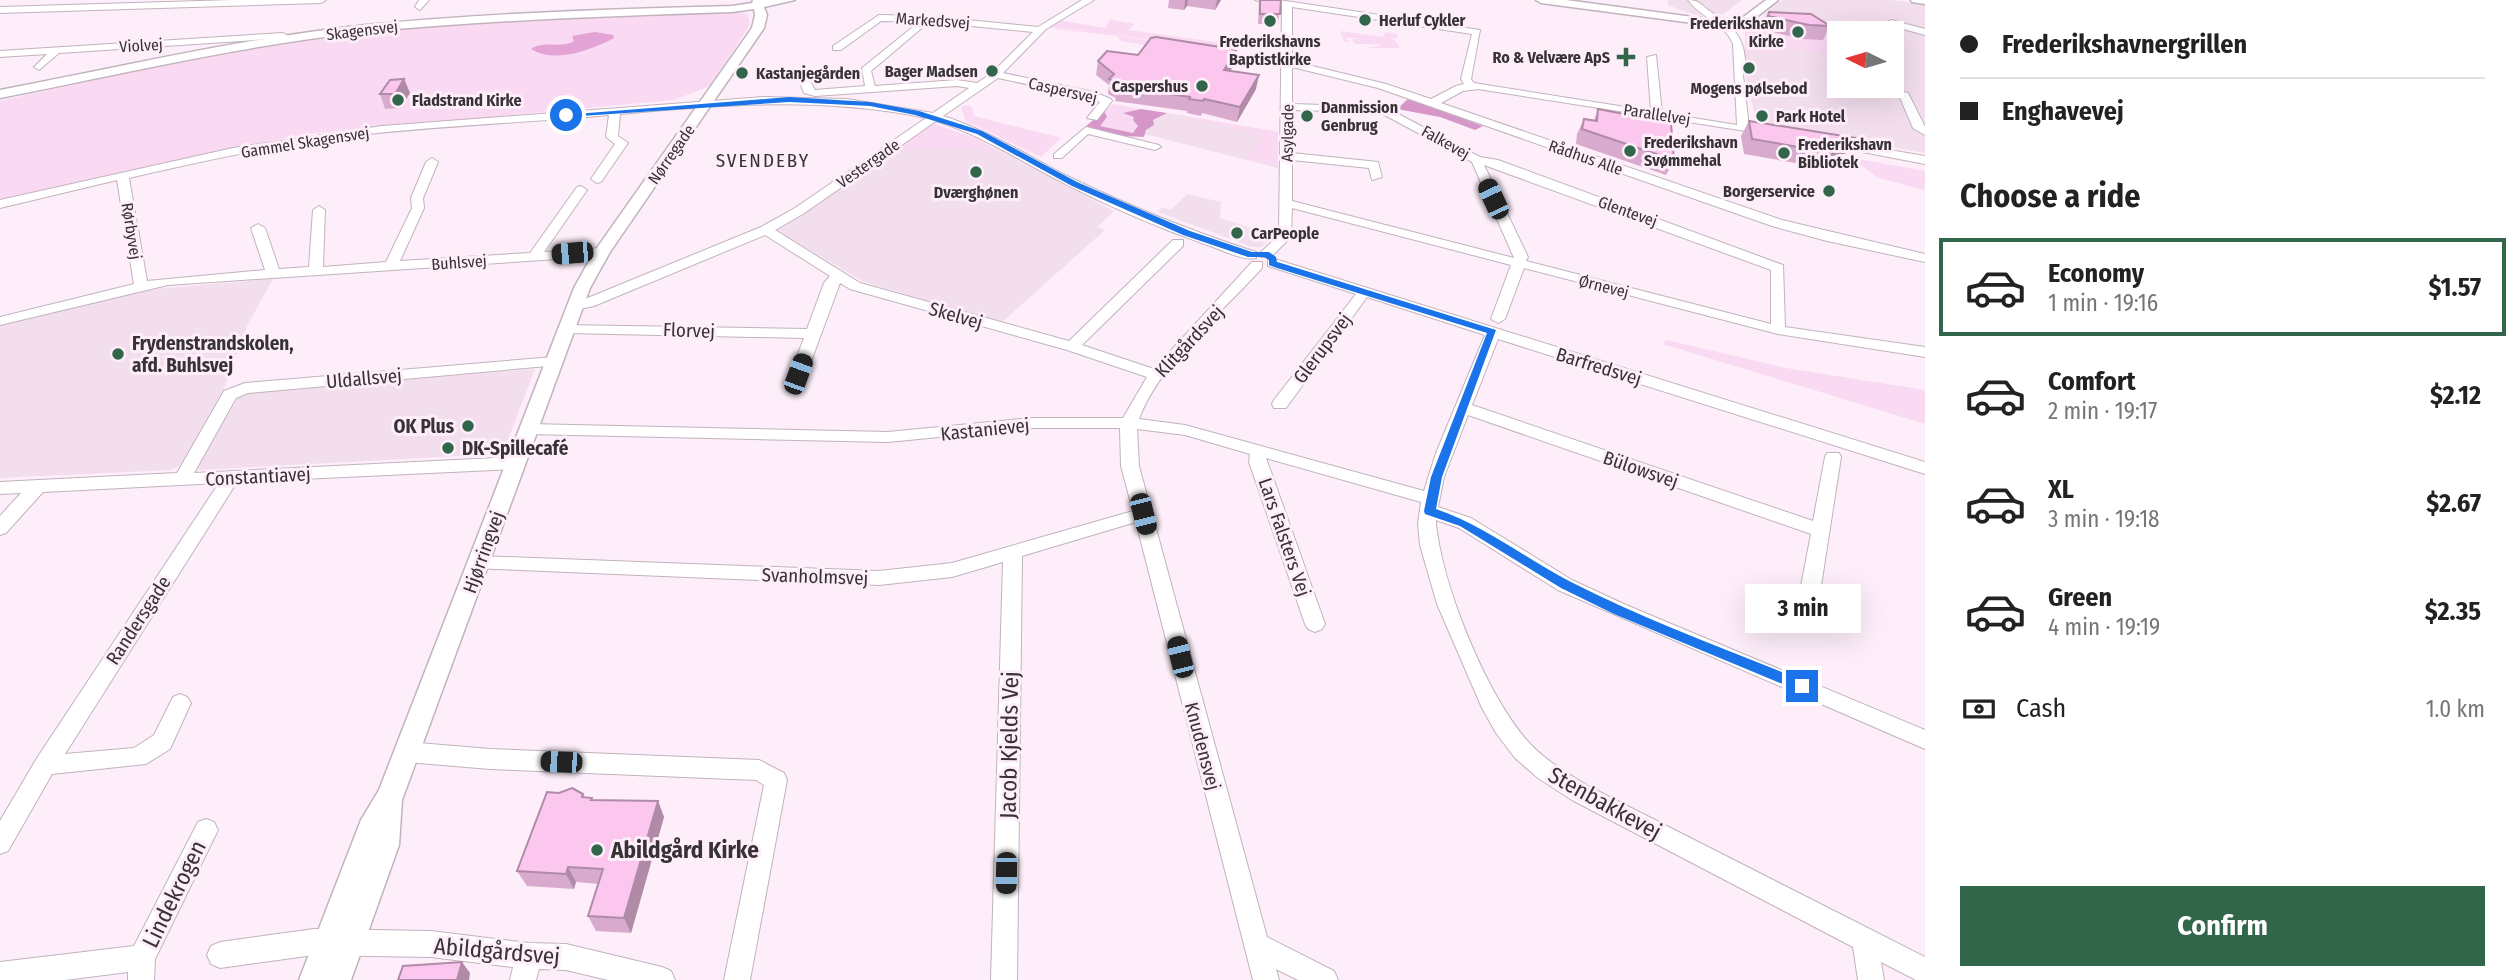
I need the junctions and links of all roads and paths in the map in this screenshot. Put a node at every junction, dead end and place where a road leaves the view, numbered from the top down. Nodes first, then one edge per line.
1 (5, 0) edge
2 (321, 0) edge
3 (771, 0) edge
4 (790, 0) edge
5 (1089, 0) edge
6 (1260, 0) edge
7 (1541, 0) edge
8 (1693, 0) edge
9 (1773, 0) edge
10 (1916, 0) edge
11 (1925, 1) edge
12 (0, 4) edge
13 (758, 4) junction
14 (1287, 4) junction
15 (1745, 4) dead end
16 (1388, 7) dead end
17 (0, 10) edge
18 (1722, 18) junction
19 (1389, 19) junction
20 (924, 22) dead end
21 (1904, 26) edge
22 (1040, 30) junction
23 (1925, 32) edge
24 (283, 36) dead end
25 (837, 48) dead end
26 (57, 50) junction
27 (0, 54) edge
28 (1652, 57) dead end
29 (1289, 63) junction
30 (39, 67) dead end
31 (996, 75) junction
32 (804, 80) dead end
33 (1471, 86) junction
34 (979, 87) junction
35 (871, 89) junction
36 (1904, 95) edge
37 (0, 96) edge
38 (854, 97) junction
39 (1433, 103) junction
40 (705, 104) junction
41 (1287, 107) junction
42 (615, 111) junction
43 (1657, 114) junction
44 (935, 117) junction
45 (1093, 118) dead end
46 (1743, 128) junction
47 (1925, 132) edge
48 (1780, 135) edge
49 (1818, 141) edge
50 (1155, 147) dead end
51 (1058, 156) dead end
52 (1286, 156) junction
53 (1478, 160) junction
54 (1925, 160) edge
55 (432, 162) dead end
56 (1374, 165) dead end
57 (123, 177) junction
58 (597, 179) dead end
59 (581, 190) dead end
60 (1287, 203) junction
61 (0, 204) edge
62 (319, 210) dead end
63 (258, 228) dead end
64 (766, 230) junction
65 (1178, 243) dead end
66 (603, 252) junction
67 (534, 257) junction
68 (1925, 258) edge
69 (1262, 259) junction
70 (1519, 265) junction
71 (391, 267) junction
72 (316, 273) junction
73 (274, 276) junction
74 (838, 277) junction
75 (141, 286) junction
76 (1363, 292) junction
77 (578, 297) junction
78 (0, 321) edge
79 (1495, 326) junction
80 (566, 328) junction
81 (1778, 330) junction
82 (813, 334) junction
83 (1072, 346) junction
84 (1925, 352) edge
85 (554, 362) junction
86 (798, 374) dead end
87 (1157, 375) junction
88 (1279, 404) dead end
89 (1463, 408) junction
90 (1129, 423) junction
91 (529, 429) junction
92 (1258, 450) junction
93 (1833, 457) dead end
94 (516, 463) junction
95 (1925, 468) edge
96 (232, 477) junction
97 (182, 479) junction
98 (38, 486) junction
99 (0, 488) edge
100 (1431, 505) junction
101 (1143, 514) junction
102 (0, 528) edge
103 (1819, 530) junction
104 (1013, 552) junction
105 (479, 563) junction
106 (1811, 586) dead end
107 (1315, 624) dead end
108 (180, 703) dead end
109 (1925, 740) edge
110 (407, 752) junction
111 (45, 765) junction
112 (206, 830) dead end
113 (0, 843) edge
114 (1864, 940) junction
115 (339, 942) junction
116 (1256, 945) junction
117 (220, 955) dead end
118 (526, 968) edge
119 (142, 969) edge
120 (1925, 971) edge
121 (0, 975) edge
122 (315, 980) edge
123 (335, 980) edge
124 (662, 980) edge
125 (737, 980) edge
126 (1004, 980) edge
127 (1266, 980) edge
128 (1325, 980) edge
129 (1871, 980) edge

1 - 12 street
2 - 17 street
3 - 13 main road
4 - 13 main road
5 - 22 street, Vestergade
6 - 14 street
7 - 18 main road
8 - 18 street
9 - 18 main road
10 - 11 main road
13 - 37 main road, Skagensvej
13 - 40 main road, Nørregade
14 - 19 street
14 - 29 street, Asylgade
15 - 18 main road
16 - 19 street
18 - 46 street
19 - 33 street
20 - 35 street
21 - 23 street
22 - 25 street, Markedsvej
22 - 31 street, Vestergade
24 - 26 street, Violvej
26 - 27 street, Violvej
26 - 30 street
28 - 43 street
29 - 39 street, Rådhus Alle
29 - 41 street, Asylgade
31 - 34 street, Vestergade
31 - 45 street, Caspersvej
32 - 38 street
33 - 39 street
33 - 43 street, Parallelvej
34 - 35 street
34 - 44 street, Vestergade
35 - 38 street
36 - 47 street
38 - 40 street, Barfredsvej
38 - 44 street, Barfredsvej
39 - 68 street, Rådhus Alle
40 - 42 street, Gammel Skagensvej
40 - 66 main road, Nørregade
41 - 52 street, Asylgade
41 - 53 street, Falkevej
42 - 57 street, Gammel Skagensvej
42 - 58 street
43 - 46 street, Parallelvej
44 - 64 street, Vestergade
44 - 69 street, Barfredsvej
46 - 48 street, Parallelvej
49 - 54 street
50 - 51 street
52 - 56 street
52 - 60 street, Asylgade
53 - 70 street, Falkevej
53 - 81 street, Glentevej
55 - 71 street
57 - 61 street, Gammel Skagensvej
57 - 75 street, Rørbyvej
59 - 67 street
60 - 69 street, Asylgade
60 - 70 street, Ørnevej
62 - 72 street
63 - 73 street
64 - 74 street, Skelvej
64 - 77 street, Vestergade
65 - 83 street
66 - 67 street, Buhlsvej
66 - 77 main road, Nørregade
67 - 71 street, Buhlsvej
69 - 76 street, Barfredsvej
69 - 87 street, Klitgårdsvej
70 - 79 street
70 - 81 street, Ørnevej
71 - 72 street, Buhlsvej
72 - 73 street, Buhlsvej
73 - 75 street, Buhlsvej
74 - 82 street
74 - 83 street, Skelvej
75 - 78 street, Buhlsvej
76 - 79 street, Barfredsvej
76 - 88 street, Glerupsvej
77 - 80 main road, Hjørringvej
79 - 89 street, Stenbakkevej
79 - 95 street, Barfredsvej
80 - 82 street, Florvej
80 - 85 main road, Hjørringvej
81 - 84 street, Ørnevej
82 - 86 street
83 - 87 street, Skelvej
85 - 91 main road, Hjørringvej
85 - 97 street, Uldallsvej
87 - 90 street, Klitgårdsvej
89 - 100 street, Stenbakkevej
89 - 103 street, Bülowsvej
90 - 91 street, Kastanievej
90 - 92 street, Kastanievej
90 - 101 street, Knudensvej
91 - 94 main road, Hjørringvej
92 - 100 street, Kastanievej
92 - 107 street, Lars Falsters Vej
93 - 103 street
94 - 96 street, Constantiavej
94 - 105 main road, Hjørringvej
96 - 97 street, Constantiavej
96 - 111 street, Randersgade
97 - 98 street, Constantiavej
98 - 99 street, Constantiavej
98 - 102 street
100 - 109 street, Kastanievej
100 - 114 street, Stenbakkevej
101 - 104 street, Svanholmsvej
101 - 116 street, Knudensvej
103 - 106 street
104 - 105 street, Svanholmsvej
104 - 126 street, Jacob Kjelds Vej
105 - 110 main road, Hjørringvej
108 - 111 street
110 - 115 main road, Hjørringvej
110 - 125 street
111 - 113 street, Randersgade
112 - 119 street, Lindekrogen
114 - 120 street, Stenbakkevej
114 - 129 street
115 - 117 street
115 - 118 street, Abildgårdsvej
115 - 122 main road, Hjørringvej
115 - 123 main road, Hjørringvej
116 - 127 street, Knudensvej
116 - 128 street
118 - 124 street, Abildgårdsvej
119 - 121 street, Lindekrogen

